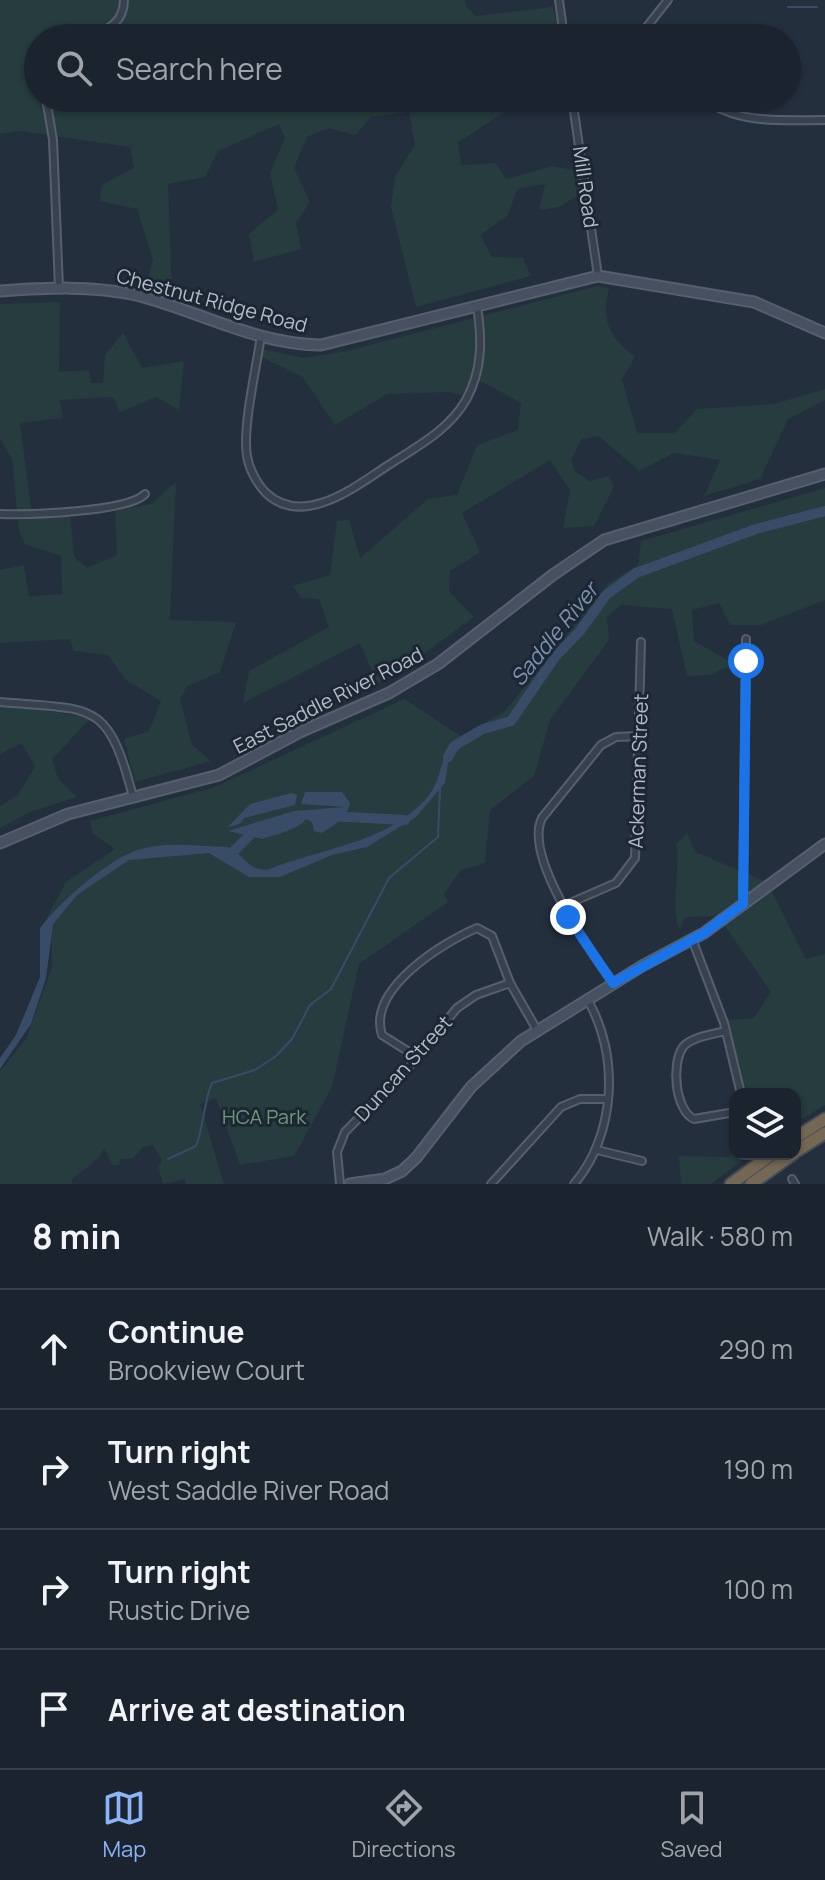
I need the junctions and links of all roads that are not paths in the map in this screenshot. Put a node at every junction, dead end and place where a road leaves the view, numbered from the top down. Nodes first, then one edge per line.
1 (124, 0) edge
2 (559, 0) edge
3 (668, 0) edge
4 (114, 24) edge
5 (562, 24) edge
6 (649, 24) edge
7 (48, 112) edge
8 (574, 112) edge
9 (730, 112) edge
10 (825, 120) edge
11 (598, 276) junction
12 (59, 288) junction
13 (0, 291) edge
14 (477, 306) junction
15 (825, 333) edge
16 (261, 334) junction
17 (825, 474) edge
18 (145, 494) dead end
19 (0, 514) edge
20 (746, 639) dead end
21 (641, 642) dead end
22 (0, 702) edge
23 (640, 736) junction
24 (133, 797) junction
25 (0, 843) edge
26 (825, 844) edge
27 (743, 904) junction
28 (563, 906) junction
29 (692, 939) junction
30 (510, 983) junction
31 (613, 983) junction
32 (587, 999) junction
33 (537, 1030) junction
34 (726, 1031) junction
35 (417, 1057) junction
36 (740, 1088) edge
37 (608, 1099) junction
38 (729, 1113) edge
39 (825, 1119) edge
40 (825, 1133) edge
41 (801, 1134) edge
42 (801, 1148) edge
43 (597, 1150) junction
44 (764, 1160) edge
45 (784, 1160) edge
46 (642, 1161) dead end
47 (340, 1184) edge
48 (350, 1184) edge
49 (491, 1184) edge
50 (574, 1184) edge
51 (731, 1184) edge
52 (751, 1184) edge

1 - 4 street
2 - 5 street
3 - 6 street
7 - 12 street
8 - 11 street, Mill Road
9 - 10 street
11 - 14 street, Chestnut Ridge Road
11 - 15 street
12 - 13 street, Chestnut Ridge Road
12 - 16 street, Chestnut Ridge Road
14 - 16 street, Chestnut Ridge Road
14 - 16 street
17 - 24 street, East Saddle River Road
18 - 19 street
20 - 27 street
21 - 23 street, Ackerman Street
22 - 24 street
23 - 28 street, Ackerman Street
23 - 28 street
24 - 25 street, East Saddle River Road
26 - 27 street
27 - 29 street
28 - 31 street
29 - 31 street
29 - 34 street
30 - 33 street
30 - 35 street, Duncan Street
30 - 35 street
31 - 32 street
32 - 33 street
32 - 37 street
33 - 48 street
34 - 36 street
34 - 38 street
35 - 47 street, Duncan Street
37 - 43 street
37 - 49 street
39 - 41 highway
40 - 42 highway
43 - 46 street
43 - 50 street
44 - 51 highway
45 - 52 highway

